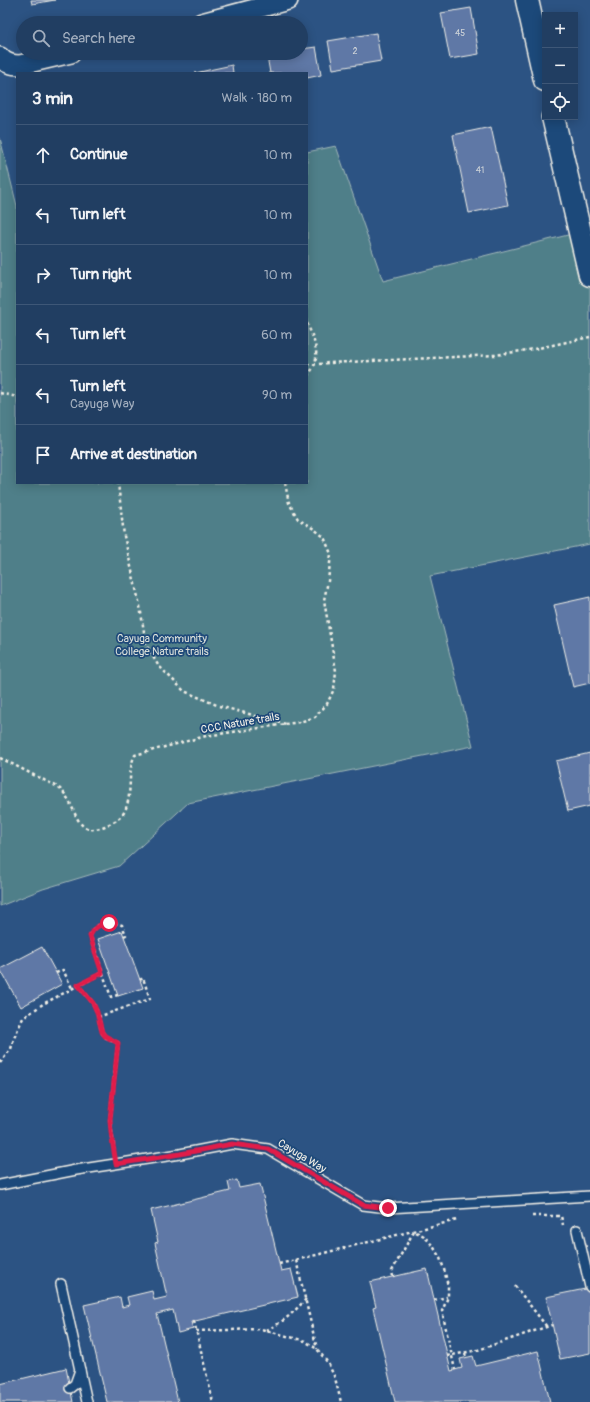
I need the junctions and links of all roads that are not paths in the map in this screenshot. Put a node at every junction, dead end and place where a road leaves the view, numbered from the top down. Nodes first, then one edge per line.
1 (288, 0) edge
2 (527, 0) edge
3 (228, 16) edge
4 (2, 59) edge
5 (41, 60) edge
6 (542, 67) edge
7 (554, 120) edge
8 (590, 275) edge
9 (0, 1185) edge
10 (590, 1196) edge
11 (577, 1230) dead end
12 (61, 1284) dead end
13 (590, 1288) edge
14 (80, 1370) junction
15 (70, 1388) dead end
16 (87, 1402) edge

1 - 3 street
2 - 6 street
4 - 5 street
7 - 8 street
9 - 10 lane, Cayuga Way
11 - 13 lane
12 - 14 lane
14 - 15 lane
14 - 16 lane

